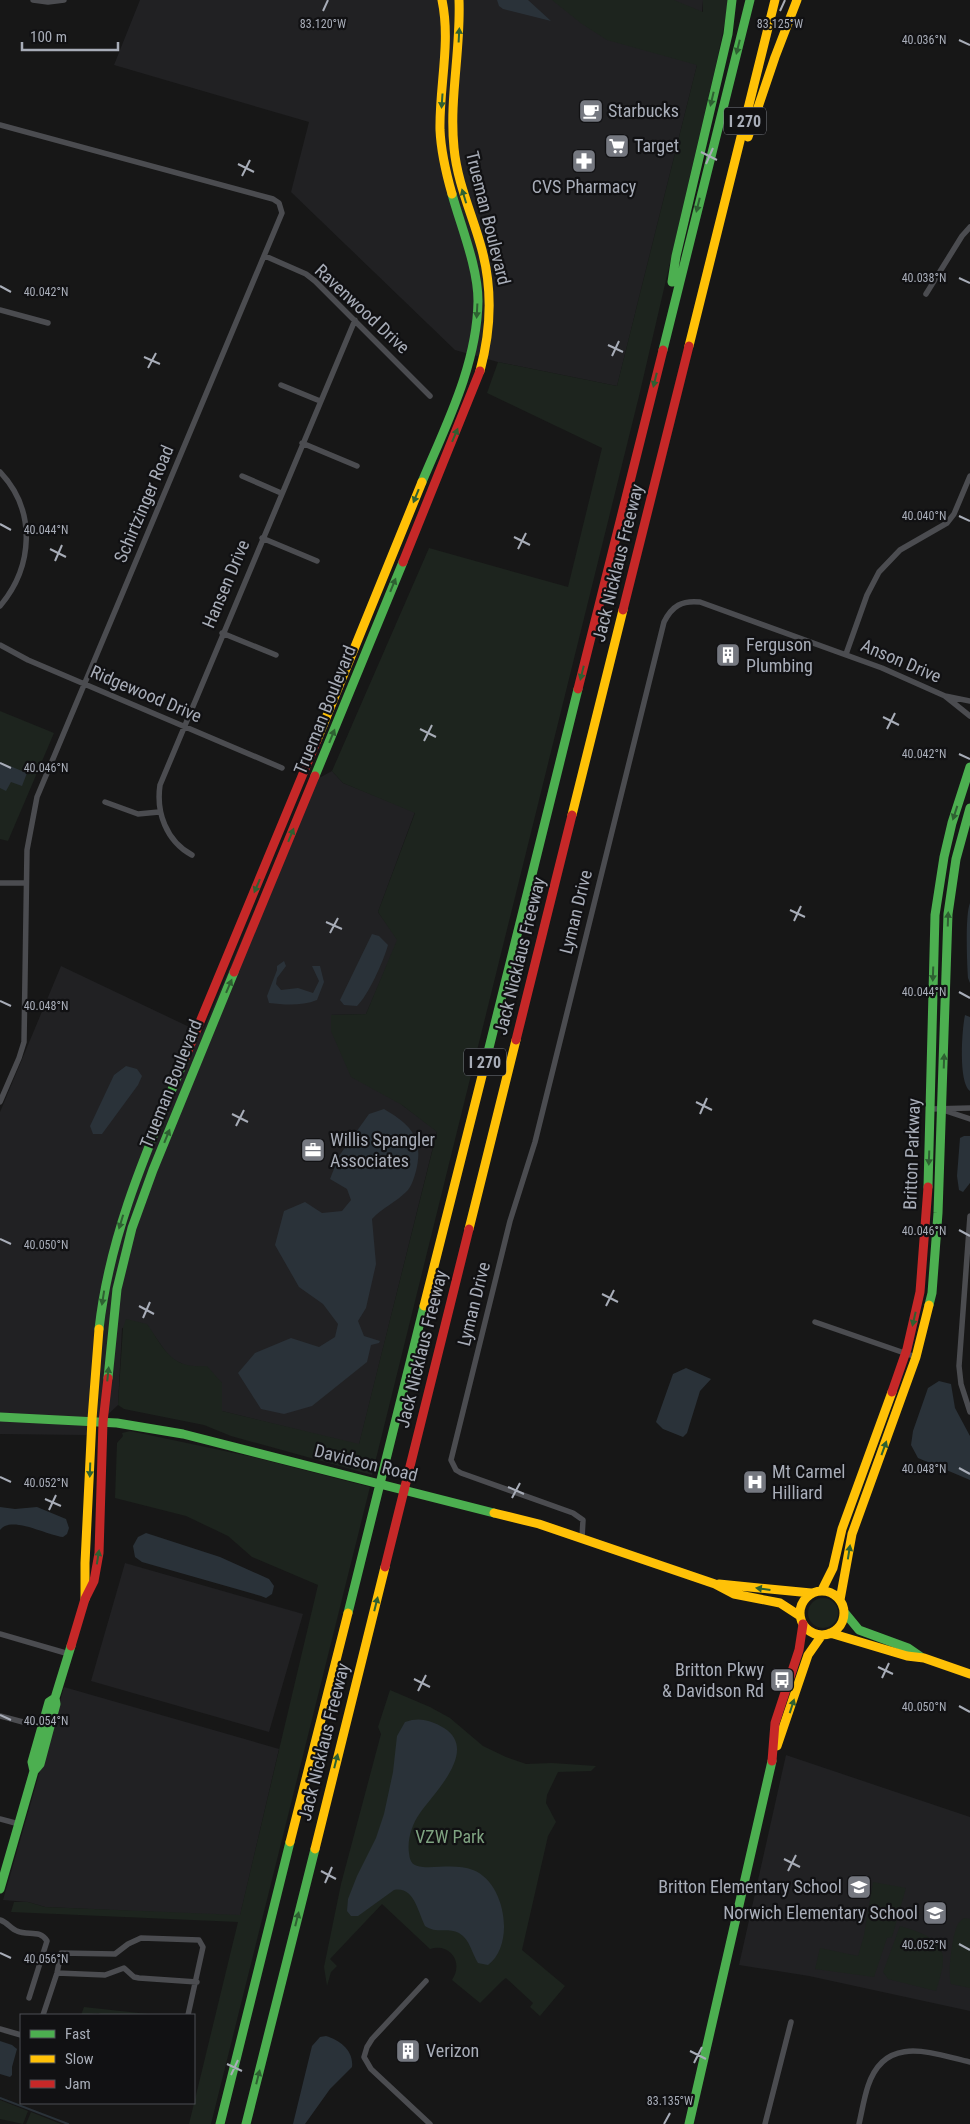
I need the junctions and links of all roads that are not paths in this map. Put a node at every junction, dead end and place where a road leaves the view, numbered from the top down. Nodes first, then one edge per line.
1 (33, 0) edge
2 (64, 0) edge
3 (442, 0) edge
4 (459, 0) edge
5 (732, 0) edge
6 (750, 0) edge
7 (775, 0) edge
8 (797, 0) edge
9 (0, 125) edge
10 (970, 227) edge
11 (715, 242) junction
12 (266, 256) junction
13 (926, 294) dead end
14 (0, 310) edge
15 (355, 320) junction
16 (48, 323) dead end
17 (659, 362) junction
18 (281, 384) dead end
19 (430, 396) dead end
20 (320, 401) junction
21 (302, 443) junction
22 (357, 466) dead end
23 (0, 472) edge
24 (242, 476) dead end
25 (970, 476) edge
26 (281, 493) junction
27 (262, 538) junction
28 (317, 561) dead end
29 (0, 606) edge
30 (222, 633) junction
31 (0, 645) edge
32 (846, 654) junction
33 (276, 655) dead end
34 (85, 684) junction
35 (944, 696) junction
36 (970, 701) edge
37 (970, 716) edge
38 (183, 726) junction
39 (970, 767) edge
40 (282, 768) dead end
41 (105, 802) dead end
42 (970, 808) edge
43 (159, 812) junction
44 (192, 855) dead end
45 (0, 883) edge
46 (26, 883) junction
47 (0, 1102) edge
48 (970, 1108) edge
49 (931, 1109) junction
50 (942, 1110) junction
51 (970, 1119) edge
52 (970, 1216) edge
53 (815, 1322) dead end
54 (906, 1353) junction
55 (916, 1357) junction
56 (970, 1412) edge
57 (0, 1417) edge
58 (90, 1421) junction
59 (103, 1422) junction
60 (582, 1538) junction
61 (715, 1584) junction
62 (822, 1590) junction
63 (811, 1593) junction
64 (85, 1600) junction
65 (840, 1600) junction
66 (844, 1613) junction
67 (802, 1620) junction
68 (0, 1634) edge
69 (826, 1634) junction
70 (69, 1654) junction
71 (924, 1658) junction
72 (970, 1674) edge
73 (0, 1716) edge
74 (23, 1722) dead end
75 (774, 1751) junction
76 (0, 1819) edge
77 (20, 1824) junction
78 (0, 1889) edge
79 (0, 1920) edge
80 (57, 1973) junction
81 (426, 1981) dead end
82 (197, 1982) junction
83 (29, 1998) dead end
84 (43, 2014) edge
85 (188, 2014) edge
86 (791, 2022) dead end
87 (0, 2029) edge
88 (20, 2035) edge
89 (970, 2062) edge
90 (220, 2124) edge
91 (246, 2124) edge
92 (430, 2124) edge
93 (688, 2124) edge
94 (766, 2124) edge
95 (859, 2124) edge

1 - 2 street
3 -> 58 main road, Trueman Boulevard
59 -> 4 main road, Trueman Boulevard
5 -> 17 main road
6 -> 17 main road, Jack Nicklaus Freeway / I 270
7 - 11 main road, Jack Nicklaus Freeway / I 270
8 - 11 main road
9 - 12 street, Schirtzinger Road
10 - 13 street
91 -> 11 main road, Jack Nicklaus Freeway / I 270
12 - 15 street, Ravenwood Drive
12 - 34 street, Schirtzinger Road
14 - 16 street
15 - 19 street, Ravenwood Drive
15 - 20 street, Hansen Drive
17 -> 90 main road, Jack Nicklaus Freeway / I 270
18 - 20 street
20 - 21 street, Hansen Drive
21 - 22 street
21 - 26 street, Hansen Drive
23 - 29 street
24 - 26 street
25 - 32 street
26 - 27 street, Hansen Drive
27 - 28 street
27 - 30 street, Hansen Drive
30 - 33 street
30 - 38 street, Hansen Drive
31 - 34 street, Ridgewood Drive
32 - 35 street, Anson Drive
32 - 60 street, Lyman Drive
34 - 38 street, Ridgewood Drive
34 - 46 street, Schirtzinger Road
35 - 36 street, Anson Drive
35 - 37 street, Anson Drive
38 - 40 street, Ridgewood Drive
38 - 43 street, Hansen Drive
39 -> 49 main road, Britton Parkway
41 - 43 street
50 -> 42 main road, Britton Parkway
43 - 44 street, Hansen Drive
45 - 46 street
46 - 47 street, Schirtzinger Road
48 - 50 street
49 - 50 street
49 -> 54 main road, Britton Parkway
50 - 51 street
50 - 55 main road, Britton Parkway
52 - 56 street
53 - 54 street
54 - 55 street
54 - 62 main road, Britton Parkway
65 -> 55 main road, Britton Parkway
57 - 58 main road, Davidson Road
58 - 59 main road, Davidson Road
58 -> 64 main road, Trueman Boulevard
59 - 60 main road, Davidson Road
64 -> 59 main road, Trueman Boulevard
60 - 61 main road, Davidson Road
63 -> 61 main road, Davidson Road
61 - 67 main road, Davidson Road
62 - 63 main road
62 - 65 main road
63 - 67 main road
64 - 70 main road
65 - 66 main road
66 - 69 main road
66 - 71 main road
67 - 69 main road
67 - 75 main road
68 - 70 street
69 - 71 main road
75 -> 69 main road
70 - 77 main road
71 - 72 main road
73 - 74 street
75 - 93 main road
76 - 77 street
77 - 78 main road
79 - 83 street
80 - 82 street
80 - 82 street
80 - 84 street
81 - 92 street
82 - 85 street
86 - 94 street
87 - 88 street
89 - 95 street

